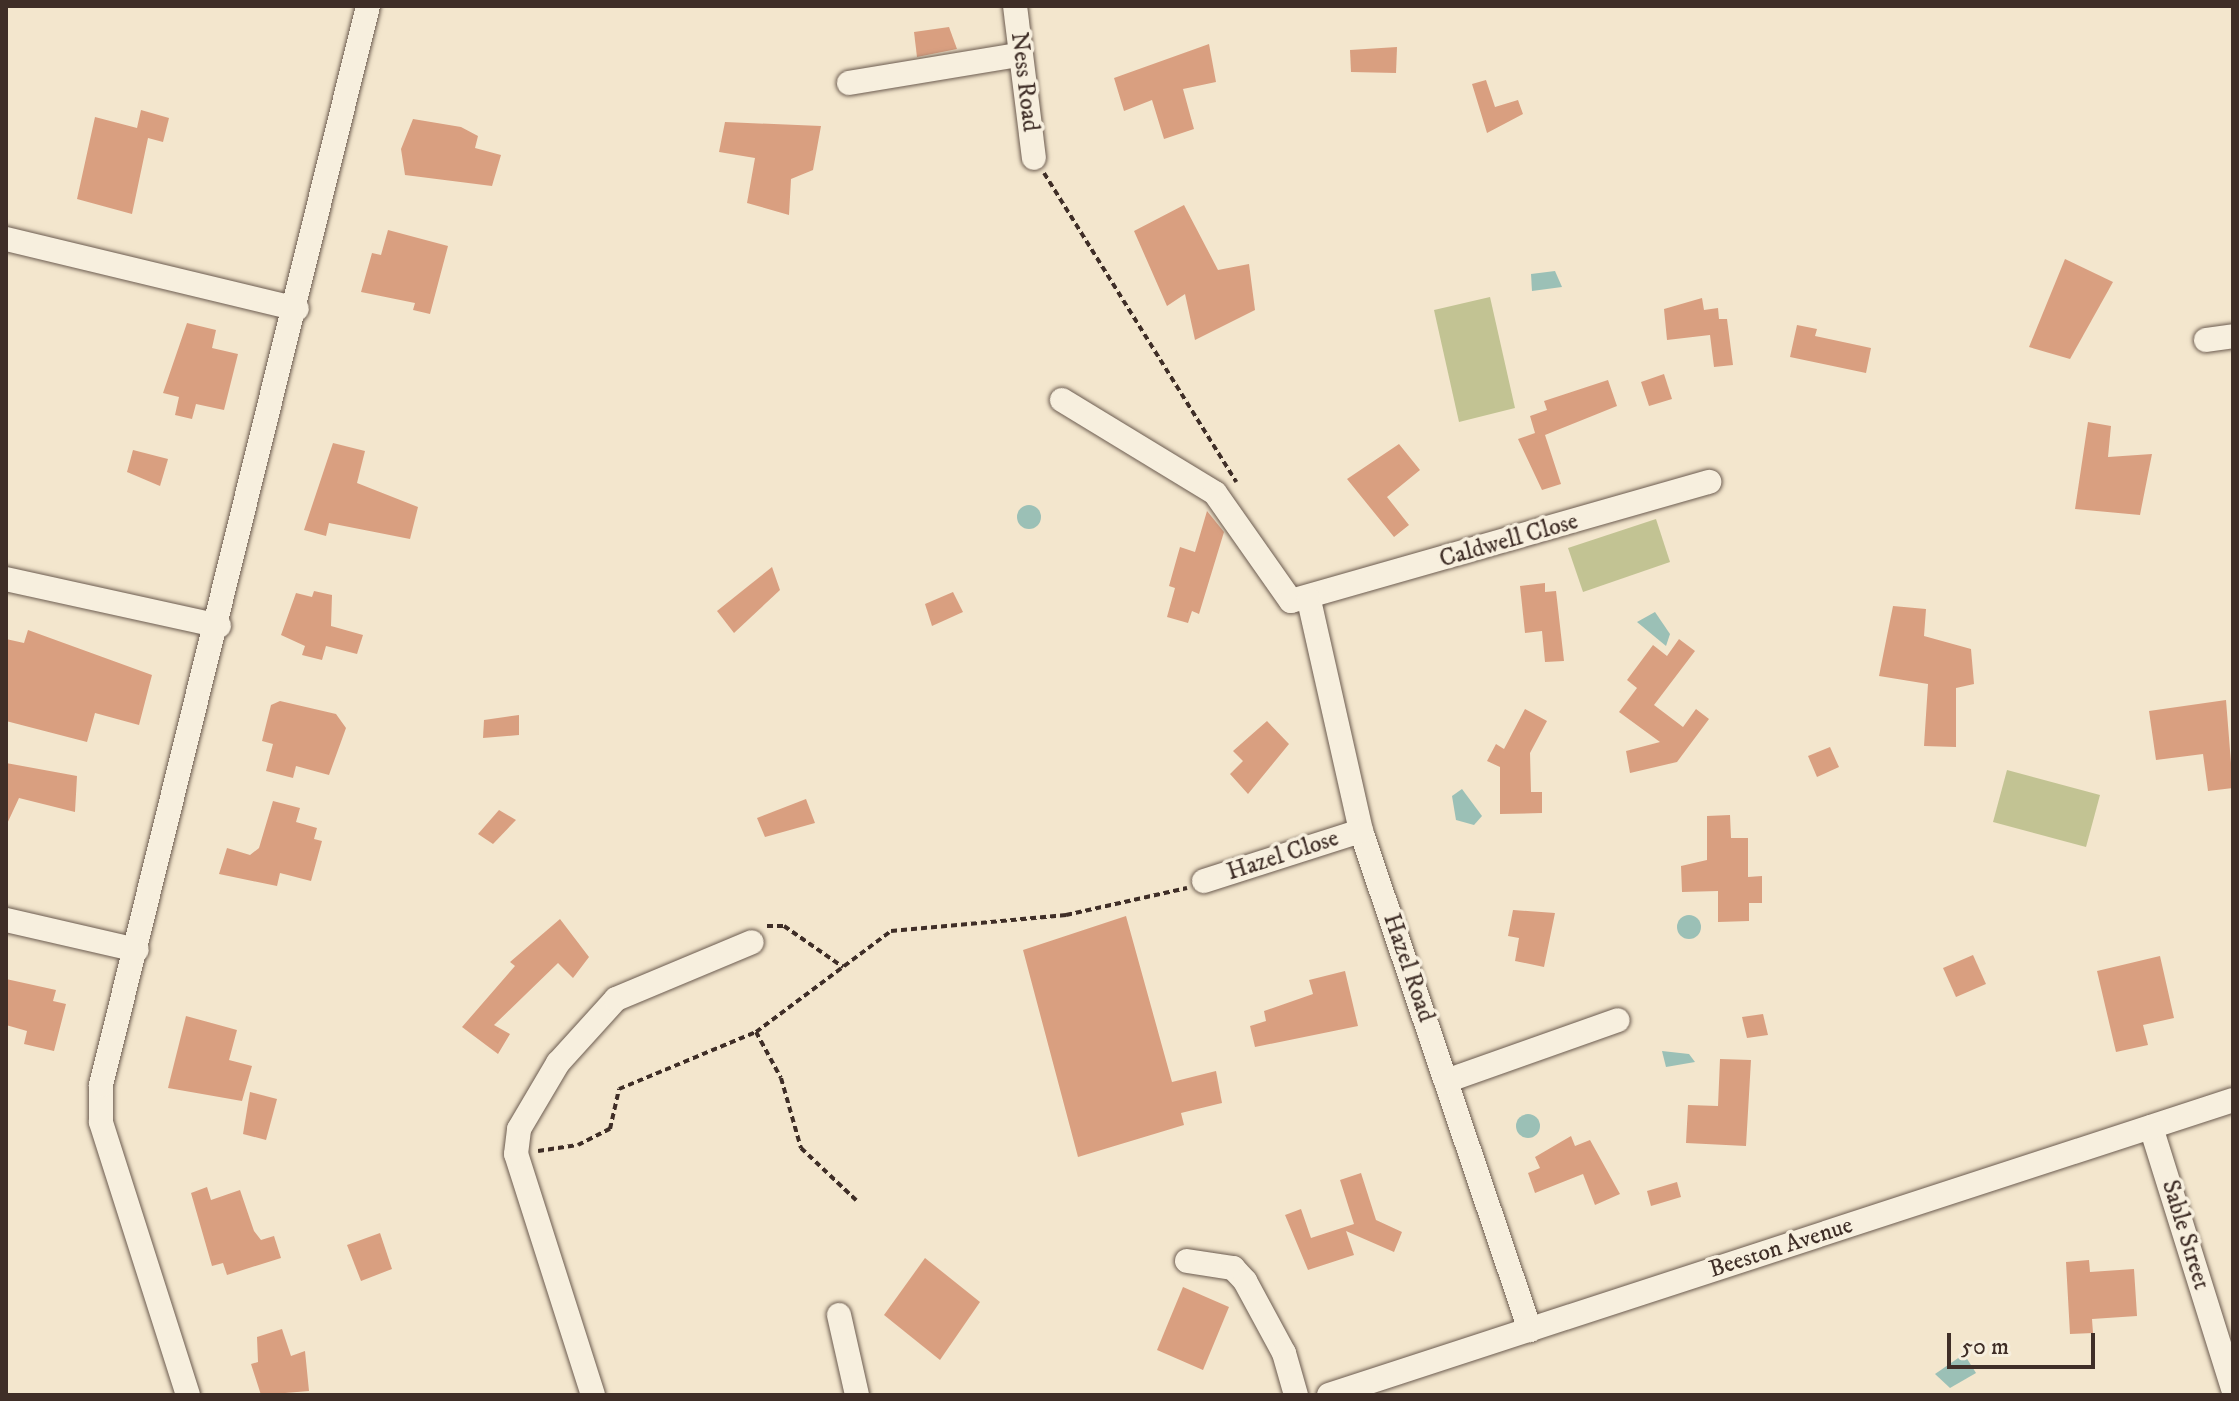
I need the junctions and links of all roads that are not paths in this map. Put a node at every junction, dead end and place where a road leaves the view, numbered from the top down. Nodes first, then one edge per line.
1 (368, 6) edge
2 (1015, 6) edge
3 (1019, 55) junction
4 (849, 83) dead end
5 (1034, 158) road end
6 (6, 239) edge
7 (297, 309) junction
8 (2233, 336) edge
9 (2206, 340) dead end
10 (1062, 400) dead end
11 (1709, 482) dead end
12 (6, 579) edge
13 (1309, 600) junction
14 (219, 626) junction
15 (1361, 831) junction
16 (1204, 881) road end
17 (6, 920) edge
18 (752, 942) road end
19 (137, 950) junction
20 (1618, 1020) dead end
21 (1446, 1081) junction
22 (2233, 1100) edge
23 (2151, 1127) junction
24 (1187, 1261) dead end
25 (839, 1315) dead end
26 (1530, 1330) junction
27 (2233, 1388) edge
28 (188, 1395) edge
29 (593, 1395) edge
30 (857, 1395) edge
31 (1296, 1395) edge
32 (1329, 1395) edge

1 - 7 street
2 - 3 street, Ness Road
3 - 4 street
3 - 5 street, Ness Road
6 - 7 street
7 - 14 street
8 - 9 street
10 - 13 street
11 - 13 street, Caldwell Close
12 - 14 street
13 - 15 street, Hazel Road
14 - 19 street
15 - 16 street, Hazel Close
15 - 21 street, Hazel Road
17 - 19 street
18 - 29 street
19 - 28 street
20 - 21 street
21 - 26 street, Hazel Road
22 - 23 street, Beeston Avenue
23 - 26 street, Beeston Avenue
23 - 27 street, Sable Street
24 - 31 street
25 - 30 street
26 - 32 street, Beeston Avenue

